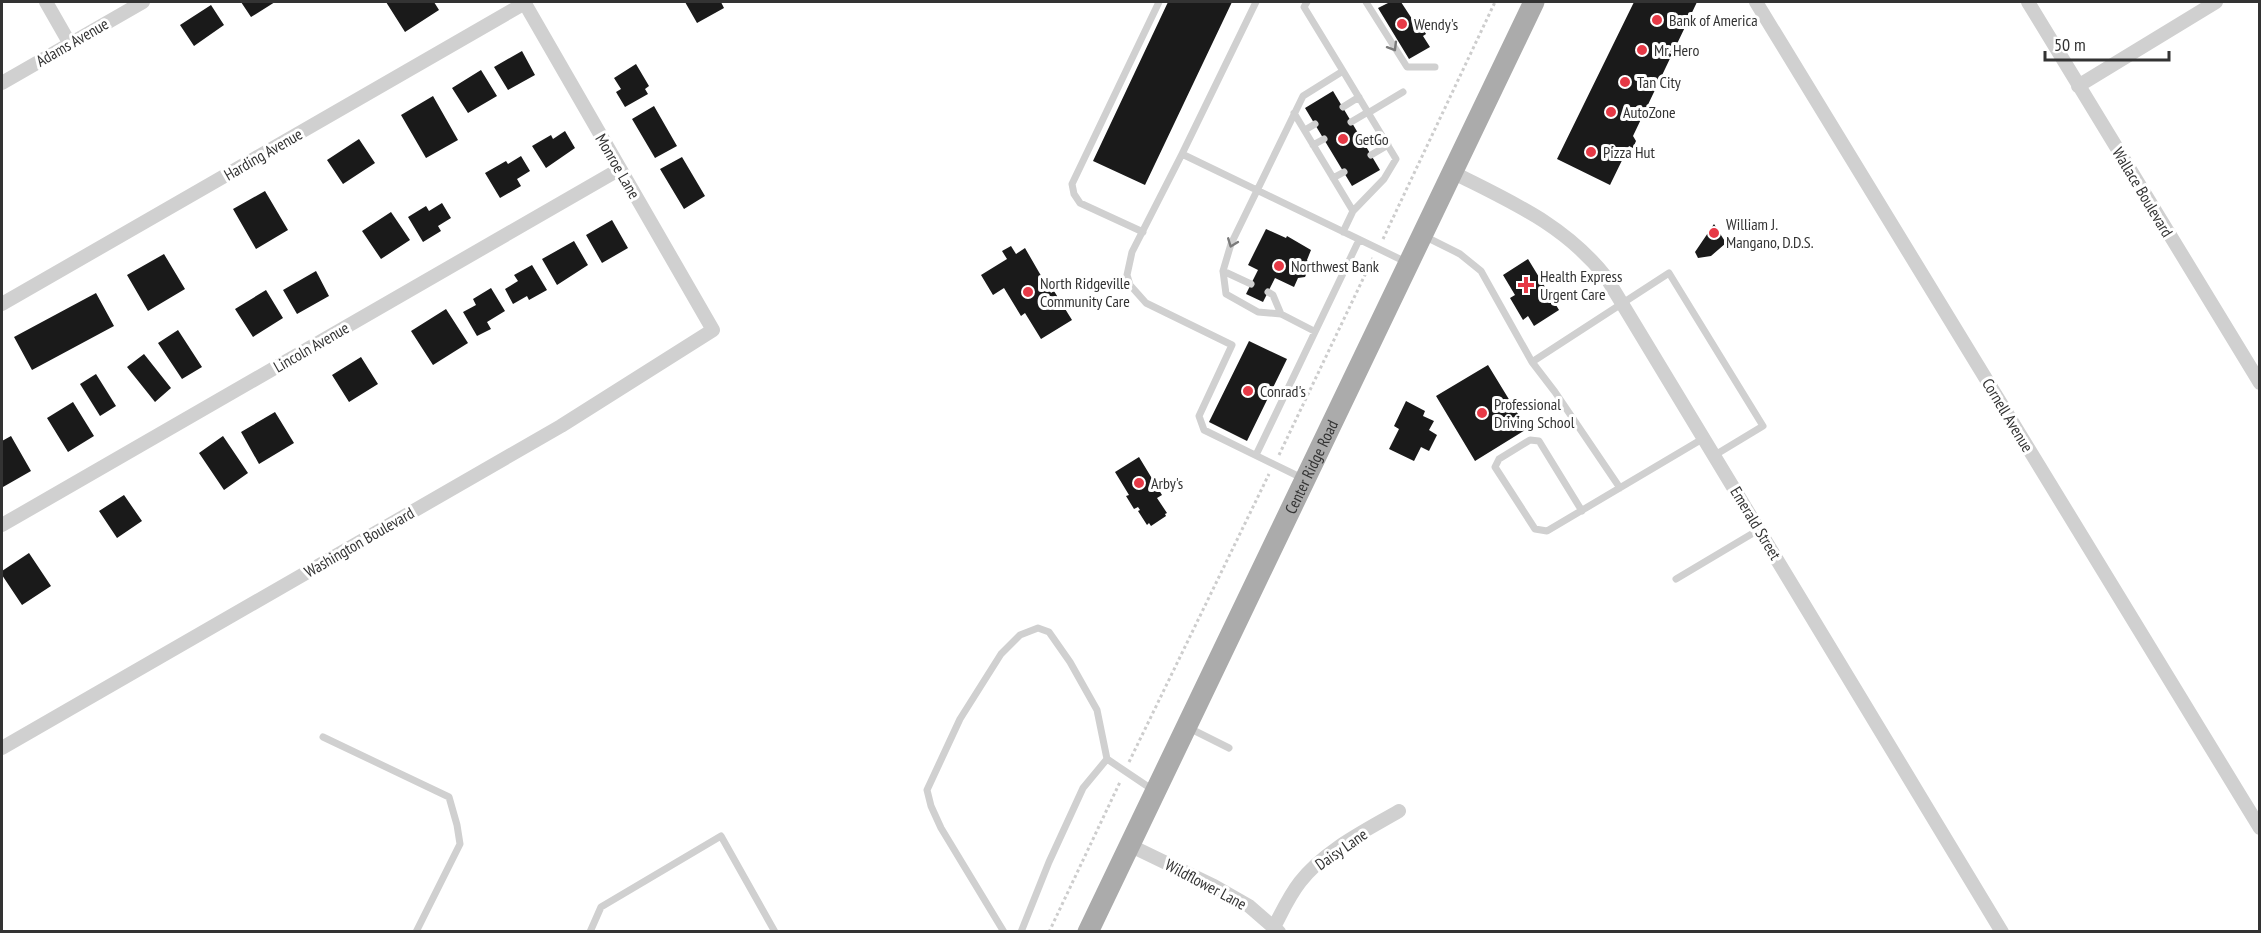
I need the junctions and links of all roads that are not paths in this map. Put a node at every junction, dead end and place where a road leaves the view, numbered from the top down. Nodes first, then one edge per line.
1 (46, 2) edge
2 (143, 2) edge
3 (524, 2) edge
4 (1159, 2) edge
5 (1256, 2) edge
6 (1307, 2) edge
7 (1366, 2) edge
8 (1534, 2) edge
9 (1756, 2) edge
10 (2028, 2) edge
11 (2216, 2) edge
12 (70, 44) junction
13 (1436, 67) dead end
14 (1343, 71) junction
15 (2, 83) edge
16 (2078, 86) junction
17 (1403, 92) dead end
18 (1359, 97) junction
19 (1342, 107) dead end
20 (1368, 112) junction
21 (1294, 113) junction
22 (1351, 122) dead end
23 (1315, 124) dead end
24 (1305, 130) junction
25 (1324, 139) dead end
26 (1313, 145) junction
27 (1388, 145) junction
28 (1182, 154) junction
29 (1371, 155) dead end
30 (620, 169) junction
31 (1344, 172) dead end
32 (1452, 172) junction
33 (1334, 178) junction
34 (1258, 191) junction
35 (1353, 211) junction
36 (1143, 232) junction
37 (1343, 232) junction
38 (1422, 234) junction
39 (1359, 240) junction
40 (1408, 263) junction
41 (1223, 271) junction
42 (1251, 284) dead end
43 (1268, 292) dead end
44 (1622, 302) junction
45 (2, 304) edge
46 (1281, 314) junction
47 (713, 330) joint
48 (1314, 331) junction
49 (1532, 362) junction
50 (2259, 383) edge
51 (1704, 438) junction
52 (1256, 455) junction
53 (1715, 455) junction
54 (1305, 479) junction
55 (1620, 488) junction
56 (1582, 511) junction
57 (2, 525) edge
58 (1760, 529) junction
59 (1676, 579) dead end
60 (1186, 727) junction
61 (323, 737) dead end
62 (2, 748) edge
63 (1229, 748) dead end
64 (1107, 759) junction
65 (1155, 791) junction
66 (1399, 811) dead end
67 (2259, 828) edge
68 (1129, 845) junction
69 (1276, 929) edge
70 (416, 932) edge
71 (590, 932) edge
72 (775, 932) edge
73 (1004, 932) edge
74 (1021, 932) edge
75 (1088, 932) edge
76 (2002, 932) edge

1 - 12 street
2 - 12 street, Adams Avenue
3 - 30 street, Monroe Lane
3 - 45 street, Harding Avenue
4 - 36 lane
5 - 28 lane
6 - 14 lane
7 -> 13 lane
8 - 32 main road, Center Ridge Road
9 - 67 street, Cornell Avenue
10 - 16 street, Wallace Boulevard
11 - 16 street
12 - 15 street, Adams Avenue
14 - 18 lane
14 - 21 lane
16 - 50 street, Wallace Boulevard
17 - 20 lane
18 - 19 lane
18 - 20 lane
20 - 22 lane
20 - 27 lane
21 - 24 lane
21 - 34 lane
23 - 24 lane
24 - 26 lane
25 - 26 lane
26 - 33 lane
27 - 29 lane
27 - 35 lane
28 - 34 lane
28 - 36 lane
30 - 47 street, Monroe Lane
30 - 57 street, Lincoln Avenue
31 - 33 lane
32 - 38 main road, Center Ridge Road
32 - 44 street, Emerald Street
33 - 35 lane
34 - 37 lane
34 -> 41 lane
35 - 37 lane
36 - 52 lane
37 - 39 lane
38 - 40 main road, Center Ridge Road
38 - 49 lane
39 - 40 lane
39 - 48 lane
40 - 54 main road, Center Ridge Road
41 - 42 lane
41 - 46 lane
43 - 46 lane
44 - 49 lane
44 - 51 street, Emerald Street
44 - 53 lane
46 - 48 lane
47 - 62 street, Washington Boulevard
48 - 52 lane
49 - 55 lane
51 - 53 street, Emerald Street
51 - 55 lane
52 - 54 lane
53 - 58 street, Emerald Street
54 - 60 main road, Center Ridge Road
55 - 56 lane
56 - 56 lane
58 - 59 lane
58 - 76 street, Emerald Street
60 - 63 lane
60 - 65 main road, Center Ridge Road
61 - 70 lane
64 - 65 lane
64 - 73 lane
64 - 74 lane
65 - 68 main road, Center Ridge Road
66 - 69 street, Daisy Lane
68 - 69 street, Wildflower Lane
68 - 75 main road, Center Ridge Road
71 - 72 lane

